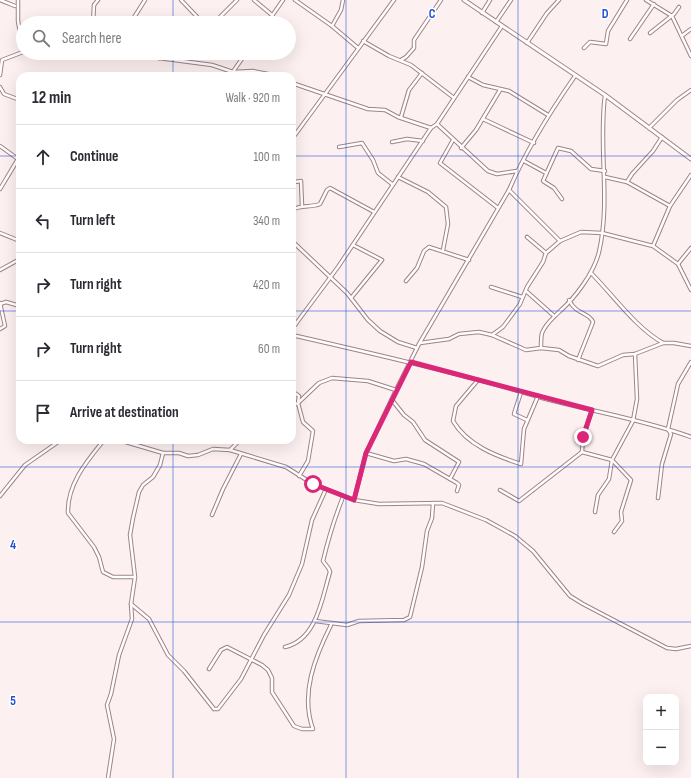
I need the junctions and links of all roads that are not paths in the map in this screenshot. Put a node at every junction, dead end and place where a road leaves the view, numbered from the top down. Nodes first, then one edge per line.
1 (0, 0) edge
2 (18, 0) edge
3 (98, 0) edge
4 (145, 0) edge
5 (182, 0) edge
6 (237, 0) edge
7 (254, 0) edge
8 (283, 0) edge
9 (296, 0) edge
10 (343, 0) edge
11 (394, 0) edge
12 (441, 0) edge
13 (464, 0) edge
14 (490, 0) edge
15 (511, 0) edge
16 (559, 0) edge
17 (627, 0) edge
18 (646, 0) edge
19 (654, 4) junction
20 (15, 6) dead end
21 (679, 7) dead end
22 (482, 13) junction
23 (272, 15) joint
24 (18, 16) edge
25 (93, 16) edge
26 (135, 16) edge
27 (197, 16) edge
28 (221, 16) edge
29 (672, 16) junction
30 (496, 22) junction
31 (332, 26) junction
32 (502, 26) junction
33 (691, 29) edge
34 (650, 33) dead end
35 (683, 35) junction
36 (630, 39) dead end
37 (363, 41) junction
38 (527, 43) junction
39 (358, 48) junction
40 (584, 48) dead end
41 (16, 54) edge
42 (691, 56) edge
43 (1, 60) edge
44 (174, 60) edge
45 (241, 60) edge
46 (400, 60) junction
47 (233, 72) junction
48 (258, 72) edge
49 (422, 73) junction
50 (0, 75) edge
51 (575, 76) junction
52 (468, 77) junction
53 (296, 84) edge
54 (0, 87) edge
55 (500, 90) junction
56 (691, 90) edge
57 (324, 94) junction
58 (605, 95) junction
59 (16, 98) edge
60 (454, 98) junction
61 (548, 114) junction
62 (401, 117) junction
63 (483, 119) junction
64 (437, 124) junction
65 (431, 128) junction
66 (649, 128) junction
67 (296, 133) edge
68 (662, 137) junction
69 (453, 140) junction
70 (423, 141) junction
71 (392, 142) dead end
72 (534, 142) junction
73 (0, 146) edge
74 (339, 147) dead end
75 (461, 148) junction
76 (16, 157) edge
77 (691, 159) edge
78 (524, 161) junction
79 (16, 164) edge
80 (517, 171) junction
81 (605, 171) junction
82 (546, 173) junction
83 (691, 175) edge
84 (398, 177) junction
85 (605, 177) junction
86 (296, 182) edge
87 (627, 182) junction
88 (392, 184) junction
89 (0, 189) edge
90 (509, 190) junction
91 (562, 199) dead end
92 (302, 206) junction
93 (670, 206) junction
94 (296, 208) edge
95 (498, 208) junction
96 (374, 212) junction
97 (0, 233) edge
98 (602, 233) junction
99 (527, 237) dead end
100 (16, 239) edge
101 (560, 241) junction
102 (353, 244) junction
103 (296, 245) edge
104 (653, 246) junction
105 (691, 248) edge
106 (443, 250) junction
107 (546, 253) junction
108 (469, 260) junction
109 (16, 261) edge
110 (678, 264) junction
111 (0, 270) edge
112 (591, 273) junction
113 (330, 277) junction
114 (406, 281) dead end
115 (491, 287) dead end
116 (691, 290) edge
117 (526, 291) junction
118 (522, 297) junction
119 (351, 298) junction
120 (569, 300) junction
121 (0, 303) edge
122 (566, 304) junction
123 (16, 305) edge
124 (572, 305) junction
125 (554, 315) junction
126 (296, 324) edge
127 (0, 329) edge
128 (492, 335) junction
129 (296, 337) edge
130 (663, 343) junction
131 (419, 344) junction
132 (691, 346) edge
133 (418, 348) junction
134 (541, 348) junction
135 (635, 354) junction
136 (578, 360) junction
137 (411, 362) junction
138 (691, 362) edge
139 (478, 380) junction
140 (396, 390) junction
141 (521, 392) junction
142 (296, 394) edge
143 (538, 396) junction
144 (392, 400) junction
145 (298, 403) junction
146 (592, 410) junction
147 (527, 420) junction
148 (633, 421) junction
149 (668, 428) junction
150 (691, 438) edge
151 (55, 444) edge
152 (101, 444) edge
153 (133, 444) edge
154 (236, 444) edge
155 (230, 450) junction
156 (582, 452) junction
157 (163, 453) junction
158 (366, 453) junction
159 (240, 454) junction
160 (612, 460) junction
161 (300, 476) junction
162 (450, 478) junction
163 (326, 489) junction
164 (457, 490) dead end
165 (500, 490) dead end
166 (0, 496) edge
167 (344, 497) junction
168 (658, 498) dead end
169 (354, 500) junction
170 (433, 503) junction
171 (595, 512) dead end
172 (212, 515) dead end
173 (614, 532) dead end
174 (135, 577) junction
175 (131, 604) junction
176 (315, 621) junction
177 (331, 623) junction
178 (691, 646) edge
179 (285, 647) dead end
180 (251, 660) junction
181 (209, 669) dead end
182 (108, 778) edge

1 - 20 street
2 - 24 street
3 - 25 street
4 - 26 street
5 - 27 street
6 - 28 street
7 - 23 street
8 - 23 street
9 - 31 street
10 - 31 street
11 - 37 street
12 - 46 street
13 - 22 street
14 - 22 street
15 - 30 street
16 - 38 street
17 - 40 street
18 - 19 street
19 - 29 street
19 - 36 street
21 - 29 street
22 - 30 street
29 - 34 street
29 - 35 street
30 - 32 street
31 - 39 street
32 - 38 street
32 - 52 street
33 - 35 street
35 - 42 street
37 - 39 street
37 - 46 street
38 - 51 street
39 - 57 street
41 - 43 street
43 - 50 street
44 - 47 street
45 - 47 street
46 - 49 street
47 - 48 street
49 - 60 street
49 - 62 street
51 - 58 street
51 - 61 street
52 - 55 street
52 - 60 street
53 - 57 street
54 - 59 street
55 - 61 street
55 - 63 street
56 - 66 street
57 - 62 street
57 - 67 street
58 - 66 street
58 - 81 street
60 - 64 street
61 - 72 street
62 - 65 street
63 - 72 street
63 - 75 street
64 - 65 street
64 - 69 street
65 - 70 street
66 - 68 street
68 - 77 street
68 - 87 street
69 - 75 street
69 - 95 street
70 - 71 street
70 - 84 street
72 - 78 street
73 - 76 street
74 - 88 street
75 - 80 street
78 - 80 street
78 - 82 street
79 - 89 street
80 - 90 street
81 - 82 street
81 - 85 street
82 - 91 street
83 - 93 street
84 - 88 street
84 - 106 street
85 - 87 street
85 - 98 street
86 - 92 street
87 - 93 street
88 - 96 street
90 - 95 street
90 - 101 street
92 - 94 street
92 - 96 street
93 - 104 street
95 - 108 street
96 - 102 street
97 - 100 street
98 - 101 street
98 - 104 street
98 - 112 street
99 - 107 street
101 - 107 street
102 - 113 street
102 - 119 street
103 - 113 street
104 - 110 street
105 - 110 street
106 - 108 street
106 - 114 street
107 - 117 street
108 - 131 street
109 - 111 street
110 - 116 street
112 - 120 street
112 - 130 street
113 - 119 street
113 - 126 street
115 - 118 street
117 - 118 street
117 - 125 street
118 - 128 street
119 - 133 street
120 - 122 street
120 - 124 street
121 - 123 street
121 - 127 street
122 - 124 street
122 - 125 street
124 - 136 street
125 - 134 street
128 - 131 street
128 - 134 street
129 - 137 street
130 - 132 street
130 - 135 street
131 - 133 street
133 - 137 street
134 - 136 street
135 - 136 street
135 - 148 street
137 - 139 street
137 - 140 street
138 - 149 street
139 - 141 street
139 - 147 street
140 - 144 street
140 - 145 street
141 - 143 street
141 - 147 street
142 - 145 street
143 - 146 street
143 - 147 street
144 - 158 street
144 - 162 street
145 - 161 street
146 - 148 street
146 - 156 street
148 - 149 street
148 - 160 street
149 - 150 street
149 - 168 street
151 - 166 street
152 - 174 street
153 - 157 street
154 - 155 street
155 - 157 street
155 - 159 street
156 - 160 street
156 - 165 street
157 - 174 street
158 - 162 street
158 - 169 street
159 - 161 street
159 - 172 street
160 - 171 street
160 - 173 street
161 - 163 street
162 - 164 street
163 - 167 street
163 - 180 street
167 - 169 street
167 - 176 street
169 - 170 street
170 - 177 street
170 - 178 street
174 - 175 street
175 - 180 street
175 - 182 street
176 - 177 street
176 - 179 street
177 - 180 street
180 - 181 street

